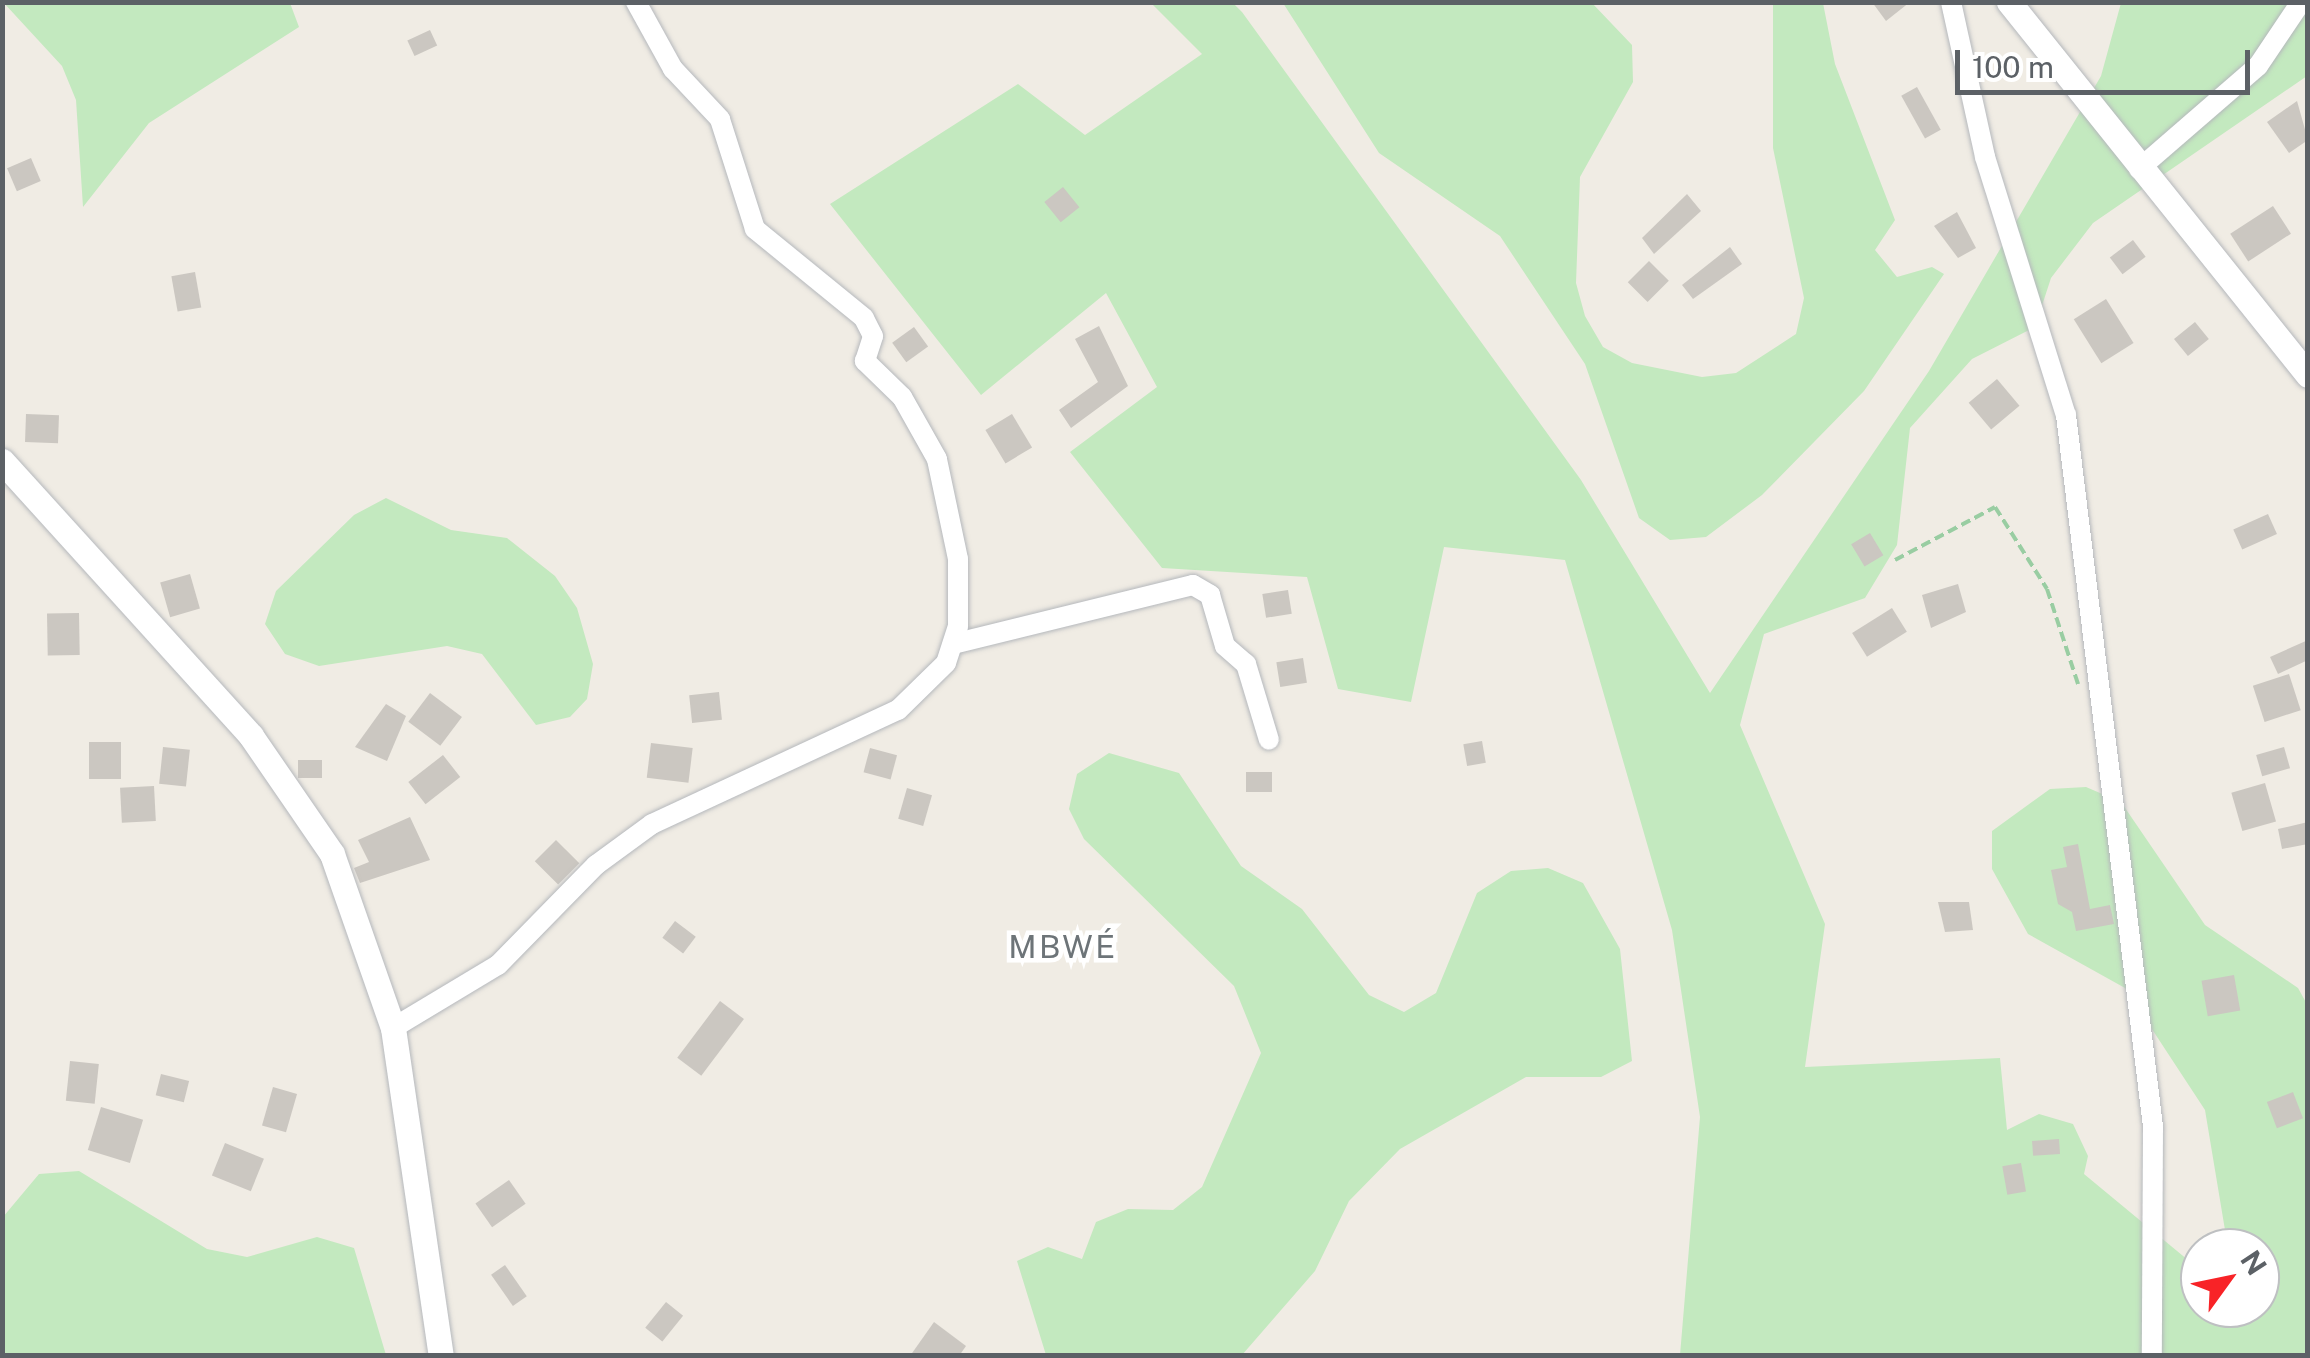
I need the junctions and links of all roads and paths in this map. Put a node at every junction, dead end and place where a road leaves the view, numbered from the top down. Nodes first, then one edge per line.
1 (636, 2) edge
2 (1951, 2) edge
3 (2009, 2) edge
4 (2301, 2) edge
5 (2139, 169) junction
6 (2308, 375) edge
7 (2, 461) edge
8 (1895, 560) dead end
9 (953, 644) junction
10 (2103, 683) junction
11 (1269, 740) dead end
12 (393, 1028) junction
13 (441, 1356) edge
14 (2152, 1356) edge

1 - 9 street
2 - 10 street
3 - 5 street
4 - 5 street
5 - 6 street
7 - 12 street
8 - 10 path
9 - 11 street
9 - 12 street
10 - 14 street
12 - 13 street

